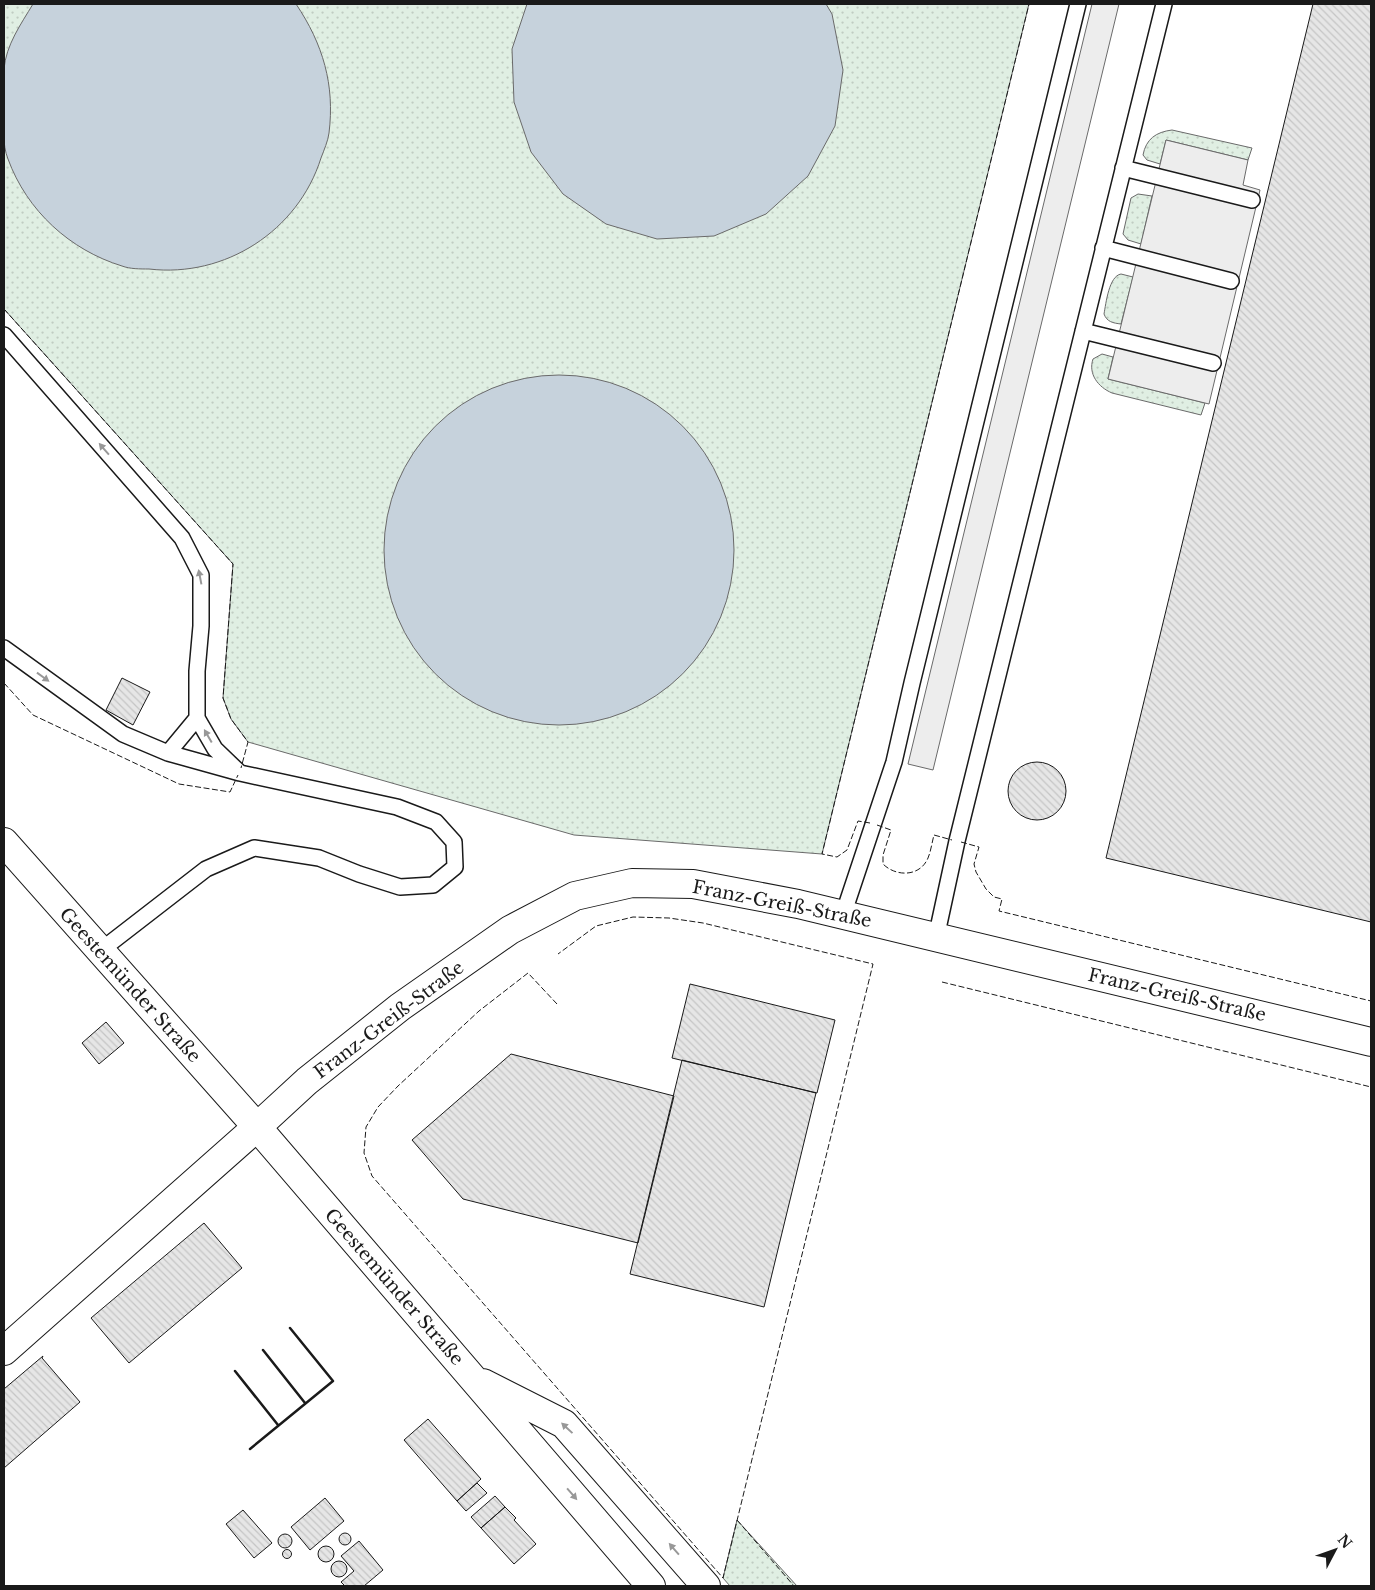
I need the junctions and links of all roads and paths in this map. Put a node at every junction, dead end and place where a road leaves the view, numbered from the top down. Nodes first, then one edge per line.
1 (1078, 4) edge
2 (1164, 4) edge
3 (1122, 168) junction
4 (1252, 200) dead end
5 (1103, 248) junction
6 (1231, 281) dead end
7 (1082, 332) junction
8 (4, 335) edge
9 (1213, 363) dead end
10 (4, 648) edge
11 (197, 718) junction
12 (168, 753) junction
13 (240, 773) junction
14 (4, 842) edge
15 (843, 915) junction
16 (936, 938) junction
17 (100, 951) junction
18 (1371, 1042) edge
19 (257, 1127) junction
20 (4, 1351) edge
21 (472, 1378) junction
22 (651, 1586) edge
23 (706, 1586) edge

1 - 15 lane
2 - 3 lane
3 - 4 lane
3 - 5 lane
5 - 6 lane
5 - 7 lane
7 - 9 lane
7 - 16 lane
11 -> 8 lane
10 -> 12 lane
11 - 12 lane
13 -> 11 lane
12 - 13 lane
13 - 17 lane
14 - 17 street, Geestemünder Straße
15 - 16 street, Franz-Greiß-Straße
15 - 19 street, Franz-Greiß-Straße
16 - 18 street, Franz-Greiß-Straße
17 - 19 street, Geestemünder Straße
19 - 20 street
19 - 21 street, Geestemünder Straße
21 -> 22 street, Geestemünder Straße
23 -> 21 street, Geestemünder Straße

